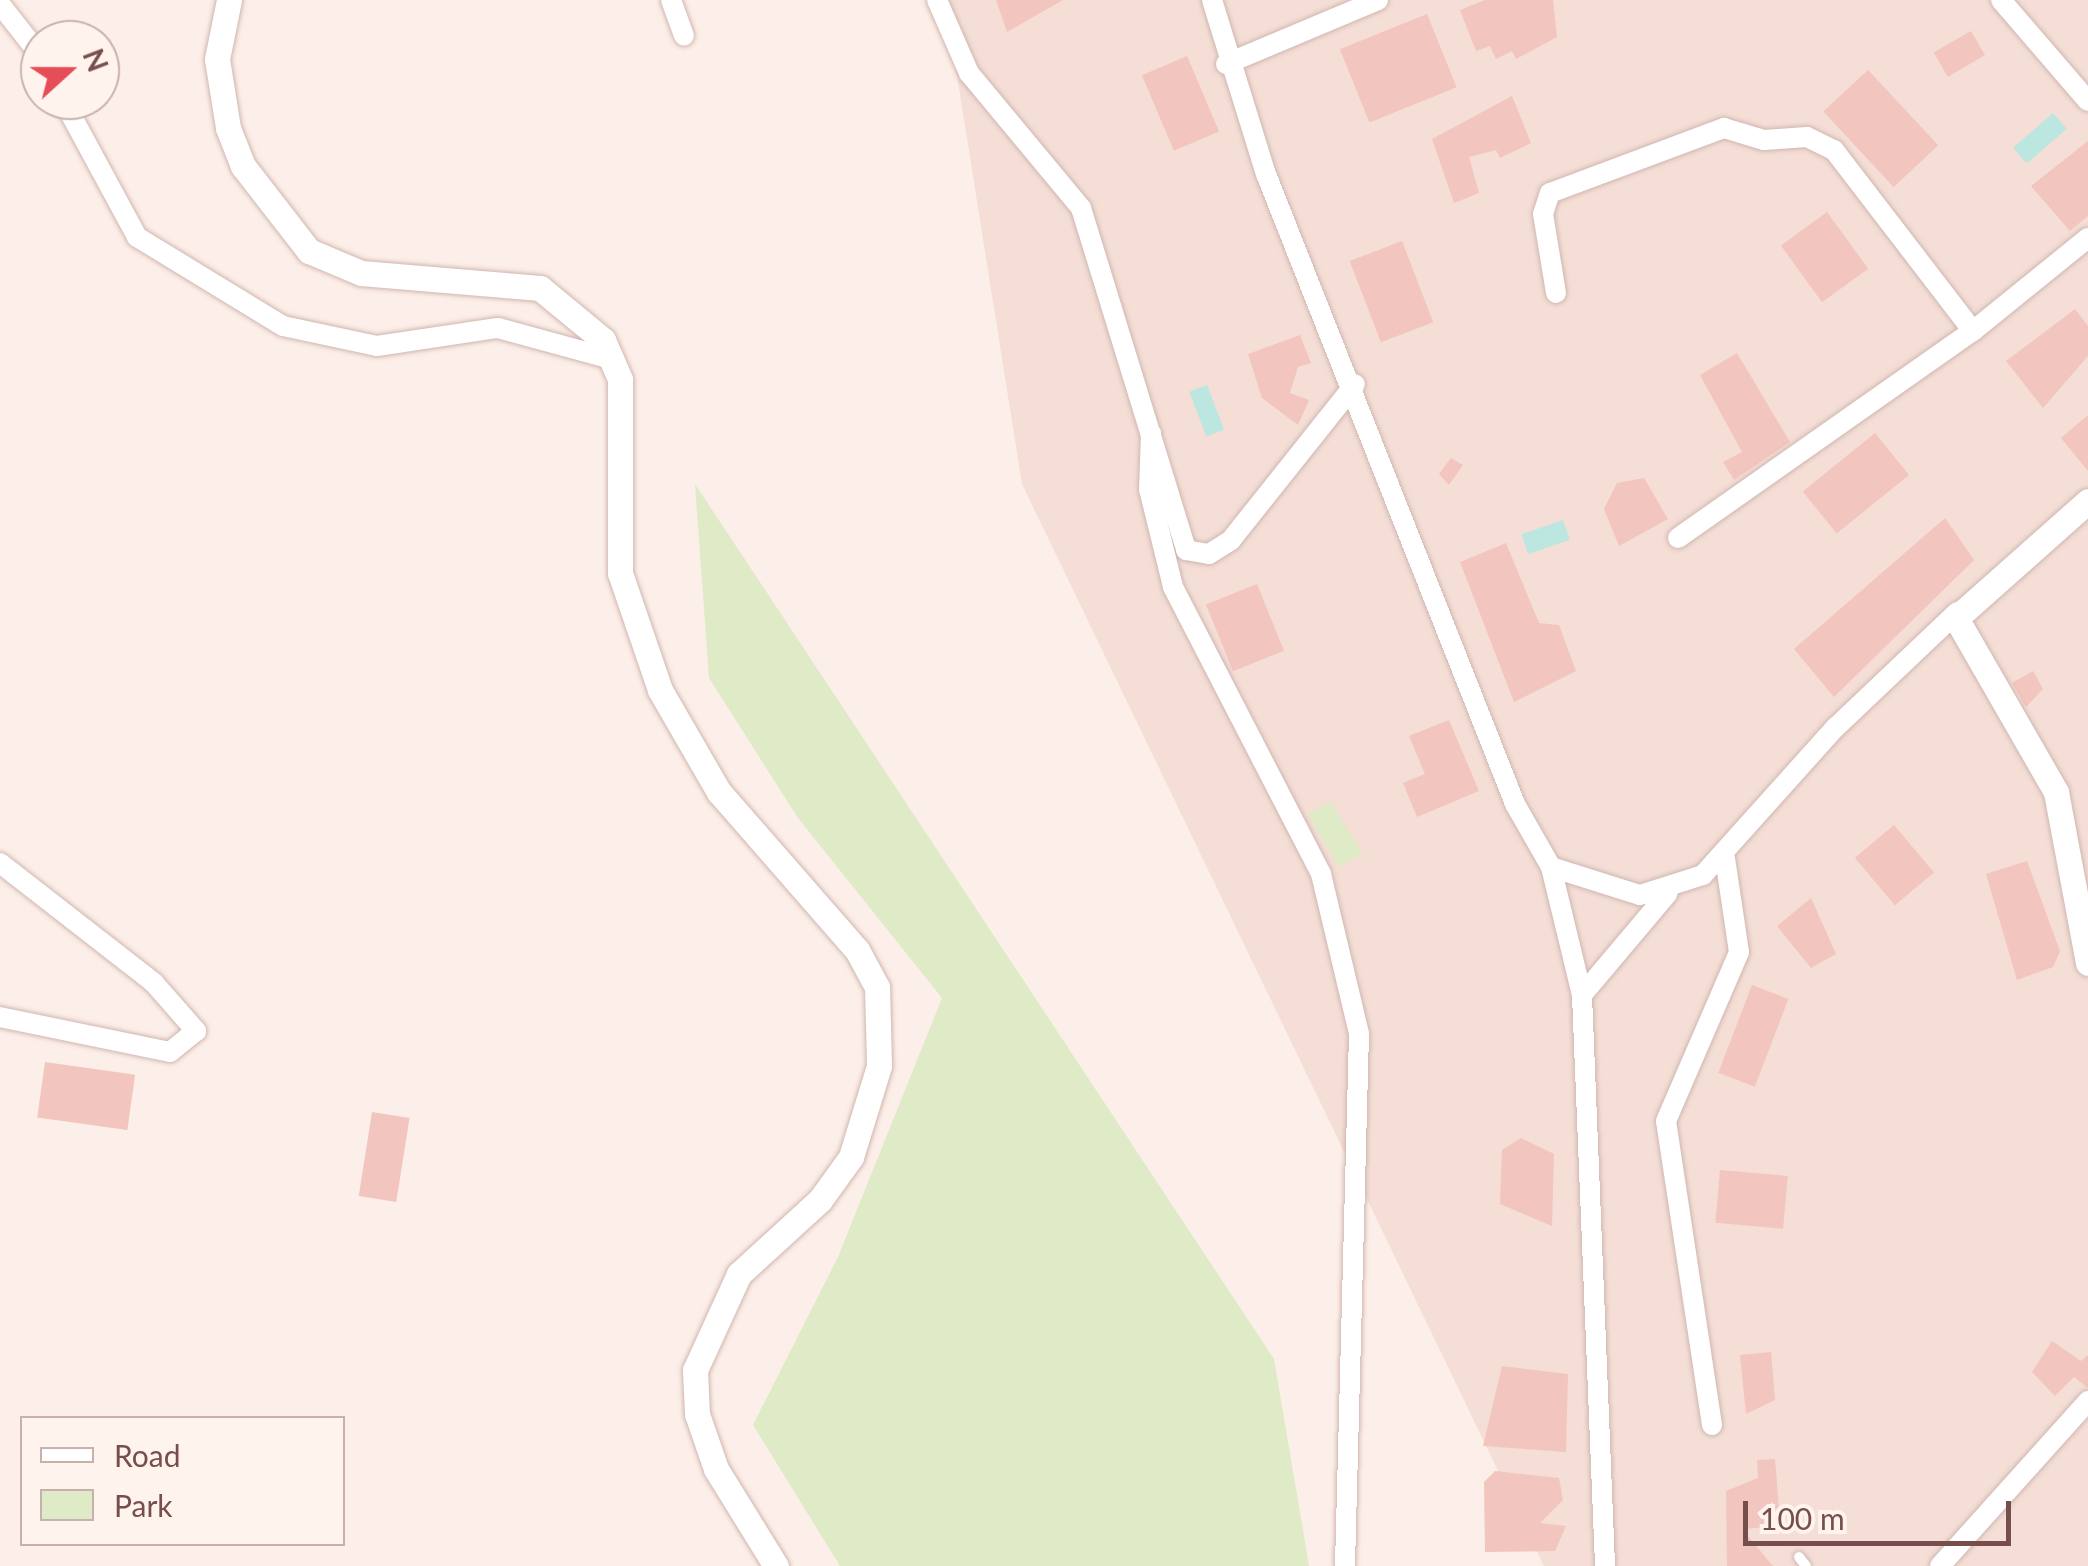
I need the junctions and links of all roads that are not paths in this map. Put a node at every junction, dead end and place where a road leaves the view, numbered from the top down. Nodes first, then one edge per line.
1 (228, 0) edge
2 (670, 0) edge
3 (937, 0) edge
4 (1212, 0) edge
5 (1378, 0) edge
6 (2000, 0) edge
7 (0, 4) edge
8 (20, 30) edge
9 (684, 36) dead end
10 (1226, 64) junction
11 (2088, 102) edge
12 (73, 120) edge
13 (2088, 238) edge
14 (1556, 293) dead end
15 (1974, 331) junction
16 (615, 360) junction
17 (1354, 384) junction
18 (1151, 433) junction
19 (2088, 501) edge
20 (1678, 538) dead end
21 (1957, 612) junction
22 (1725, 858) junction
23 (0, 863) edge
24 (1551, 867) junction
25 (1668, 893) junction
26 (2088, 963) edge
27 (1582, 996) junction
28 (0, 1017) edge
29 (2088, 1401) edge
30 (1712, 1425) dead end
31 (776, 1566) edge
32 (1344, 1566) edge
33 (1605, 1566) edge
34 (1940, 1566) edge

1 - 16 street
2 - 9 street
3 - 18 street
4 - 10 street
5 - 10 street
6 - 11 street
7 - 8 street
10 - 17 street
12 - 16 street
13 - 15 street
14 - 15 street
15 - 20 street
16 - 31 street
17 - 18 street
17 - 24 street
18 - 32 street
19 - 21 street
21 - 22 street
21 - 26 street
22 - 25 street
22 - 30 street
23 - 28 street
24 - 25 street
24 - 27 street
25 - 27 street
27 - 33 street
29 - 34 street

